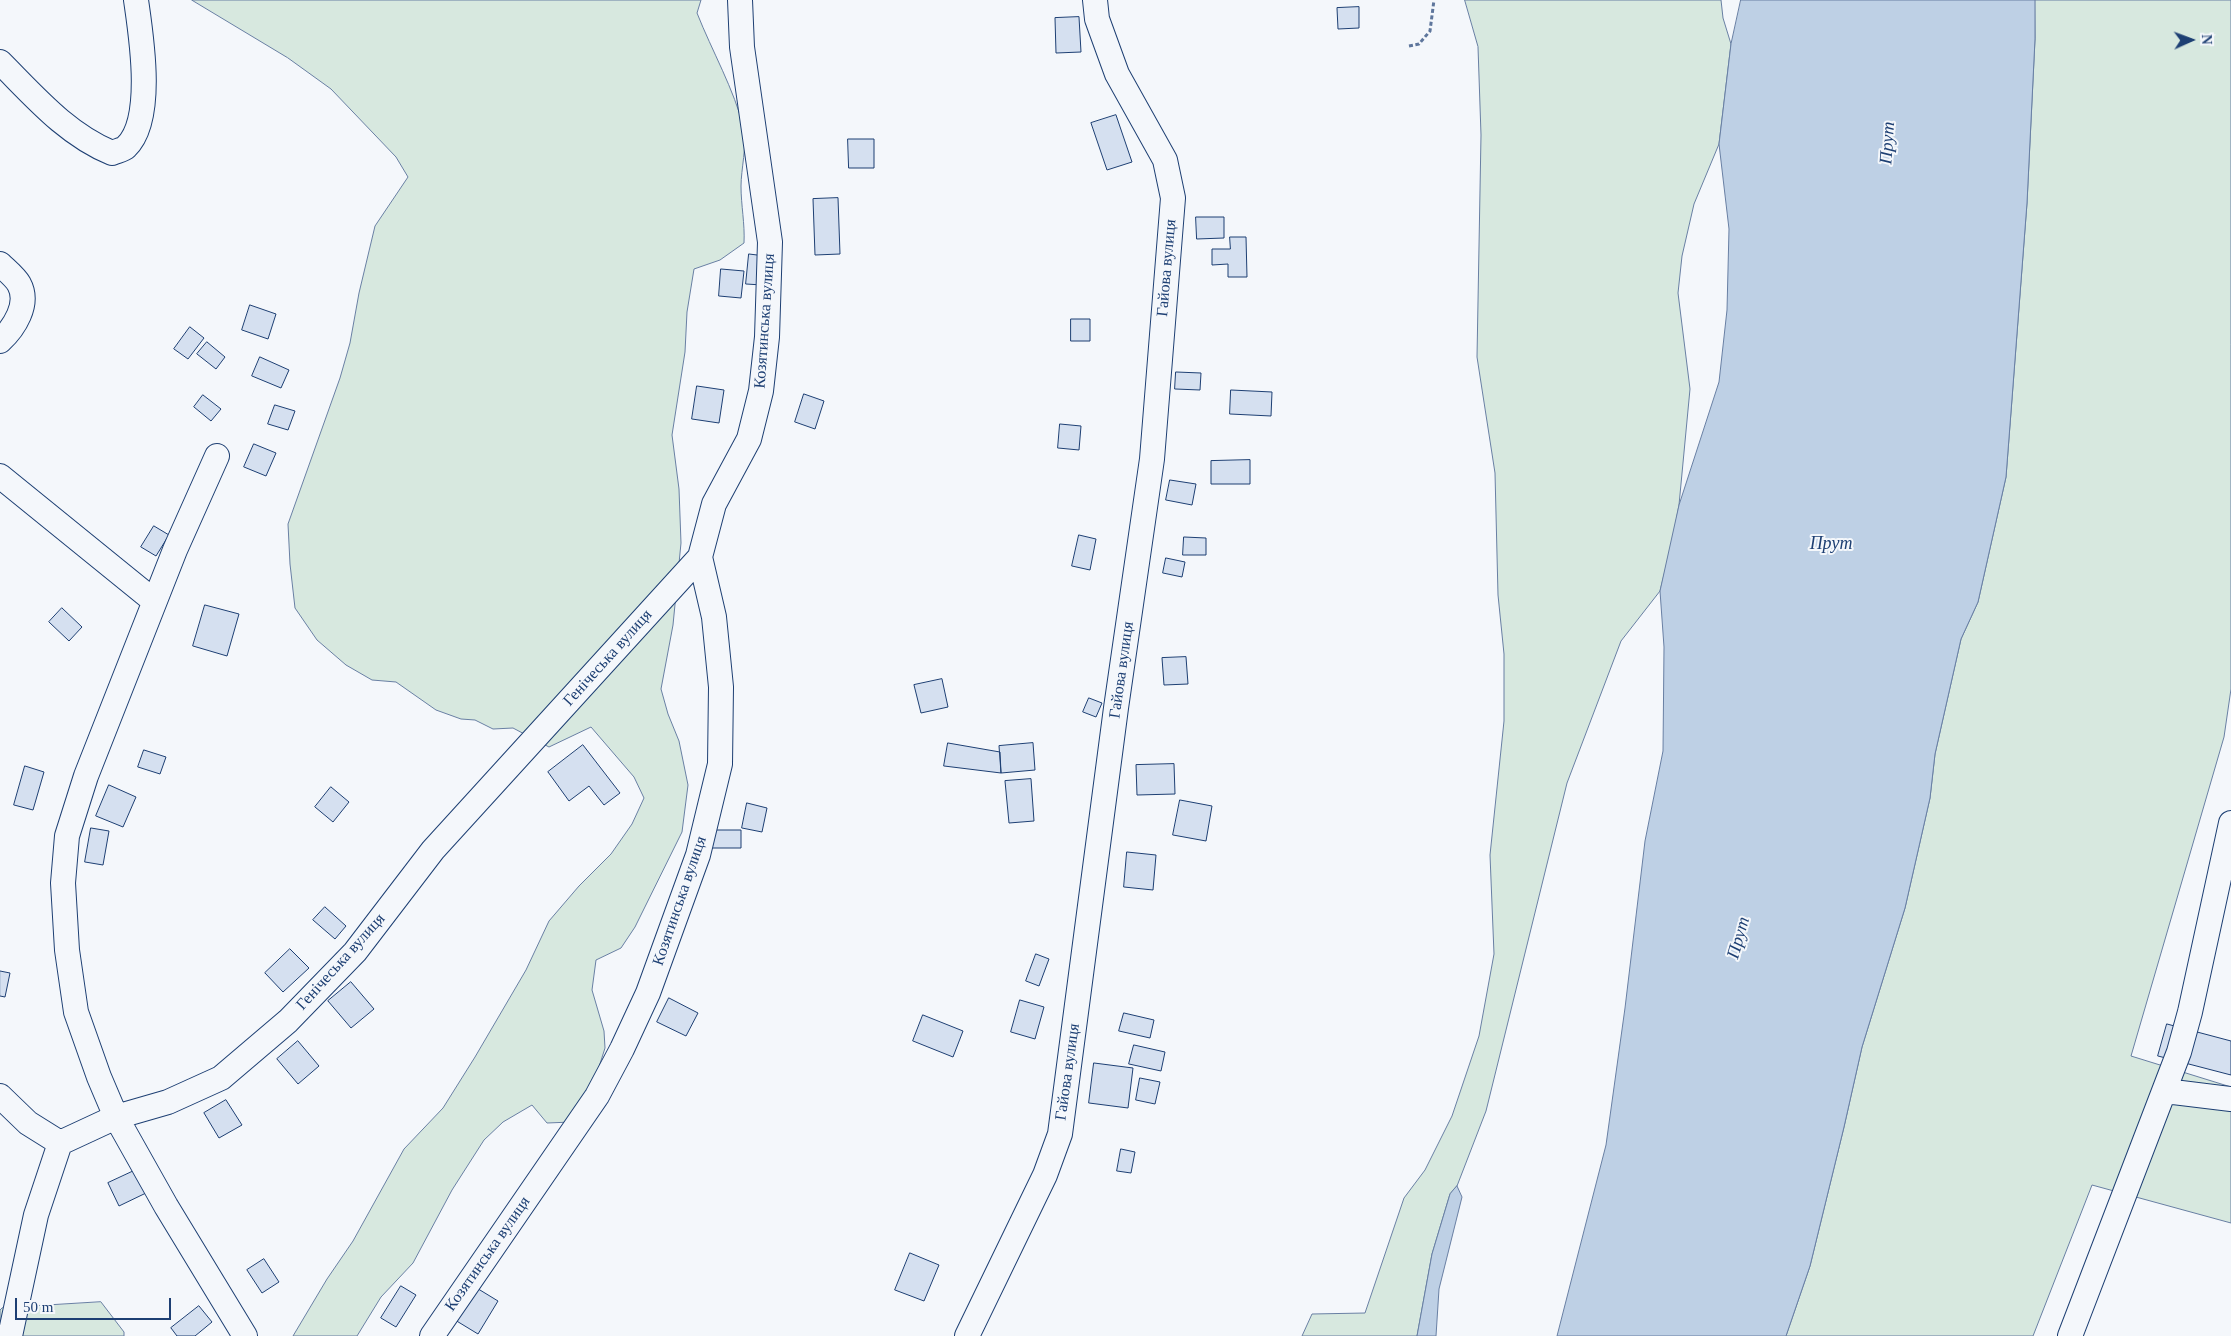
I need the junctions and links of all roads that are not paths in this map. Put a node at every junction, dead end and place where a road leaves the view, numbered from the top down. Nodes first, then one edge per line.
1 (136, 0) edge
2 (740, 0) edge
3 (1095, 0) edge
4 (0, 62) edge
5 (0, 264) edge
6 (0, 341) edge
7 (217, 456) dead end
8 (0, 476) edge
9 (700, 557) junction
10 (154, 601) junction
11 (2231, 823) edge
12 (2165, 1091) junction
13 (0, 1096) edge
14 (2231, 1099) edge
15 (116, 1117) junction
16 (60, 1143) junction
17 (10, 1336) edge
18 (245, 1336) edge
19 (432, 1336) edge
20 (967, 1336) edge
21 (2070, 1336) edge

1 - 4 street
2 - 9 street, Козятинська вулиця
3 - 20 street, Гайова вулиця
5 - 6 street
7 - 10 street
8 - 10 street
9 - 15 street, Генічеська вулиця
9 - 19 street, Козятинська вулиця
10 - 15 street
11 - 12 street
12 - 14 street
12 - 21 street
13 - 16 street
15 - 16 street, Генічеська вулиця
15 - 18 street
16 - 17 street

